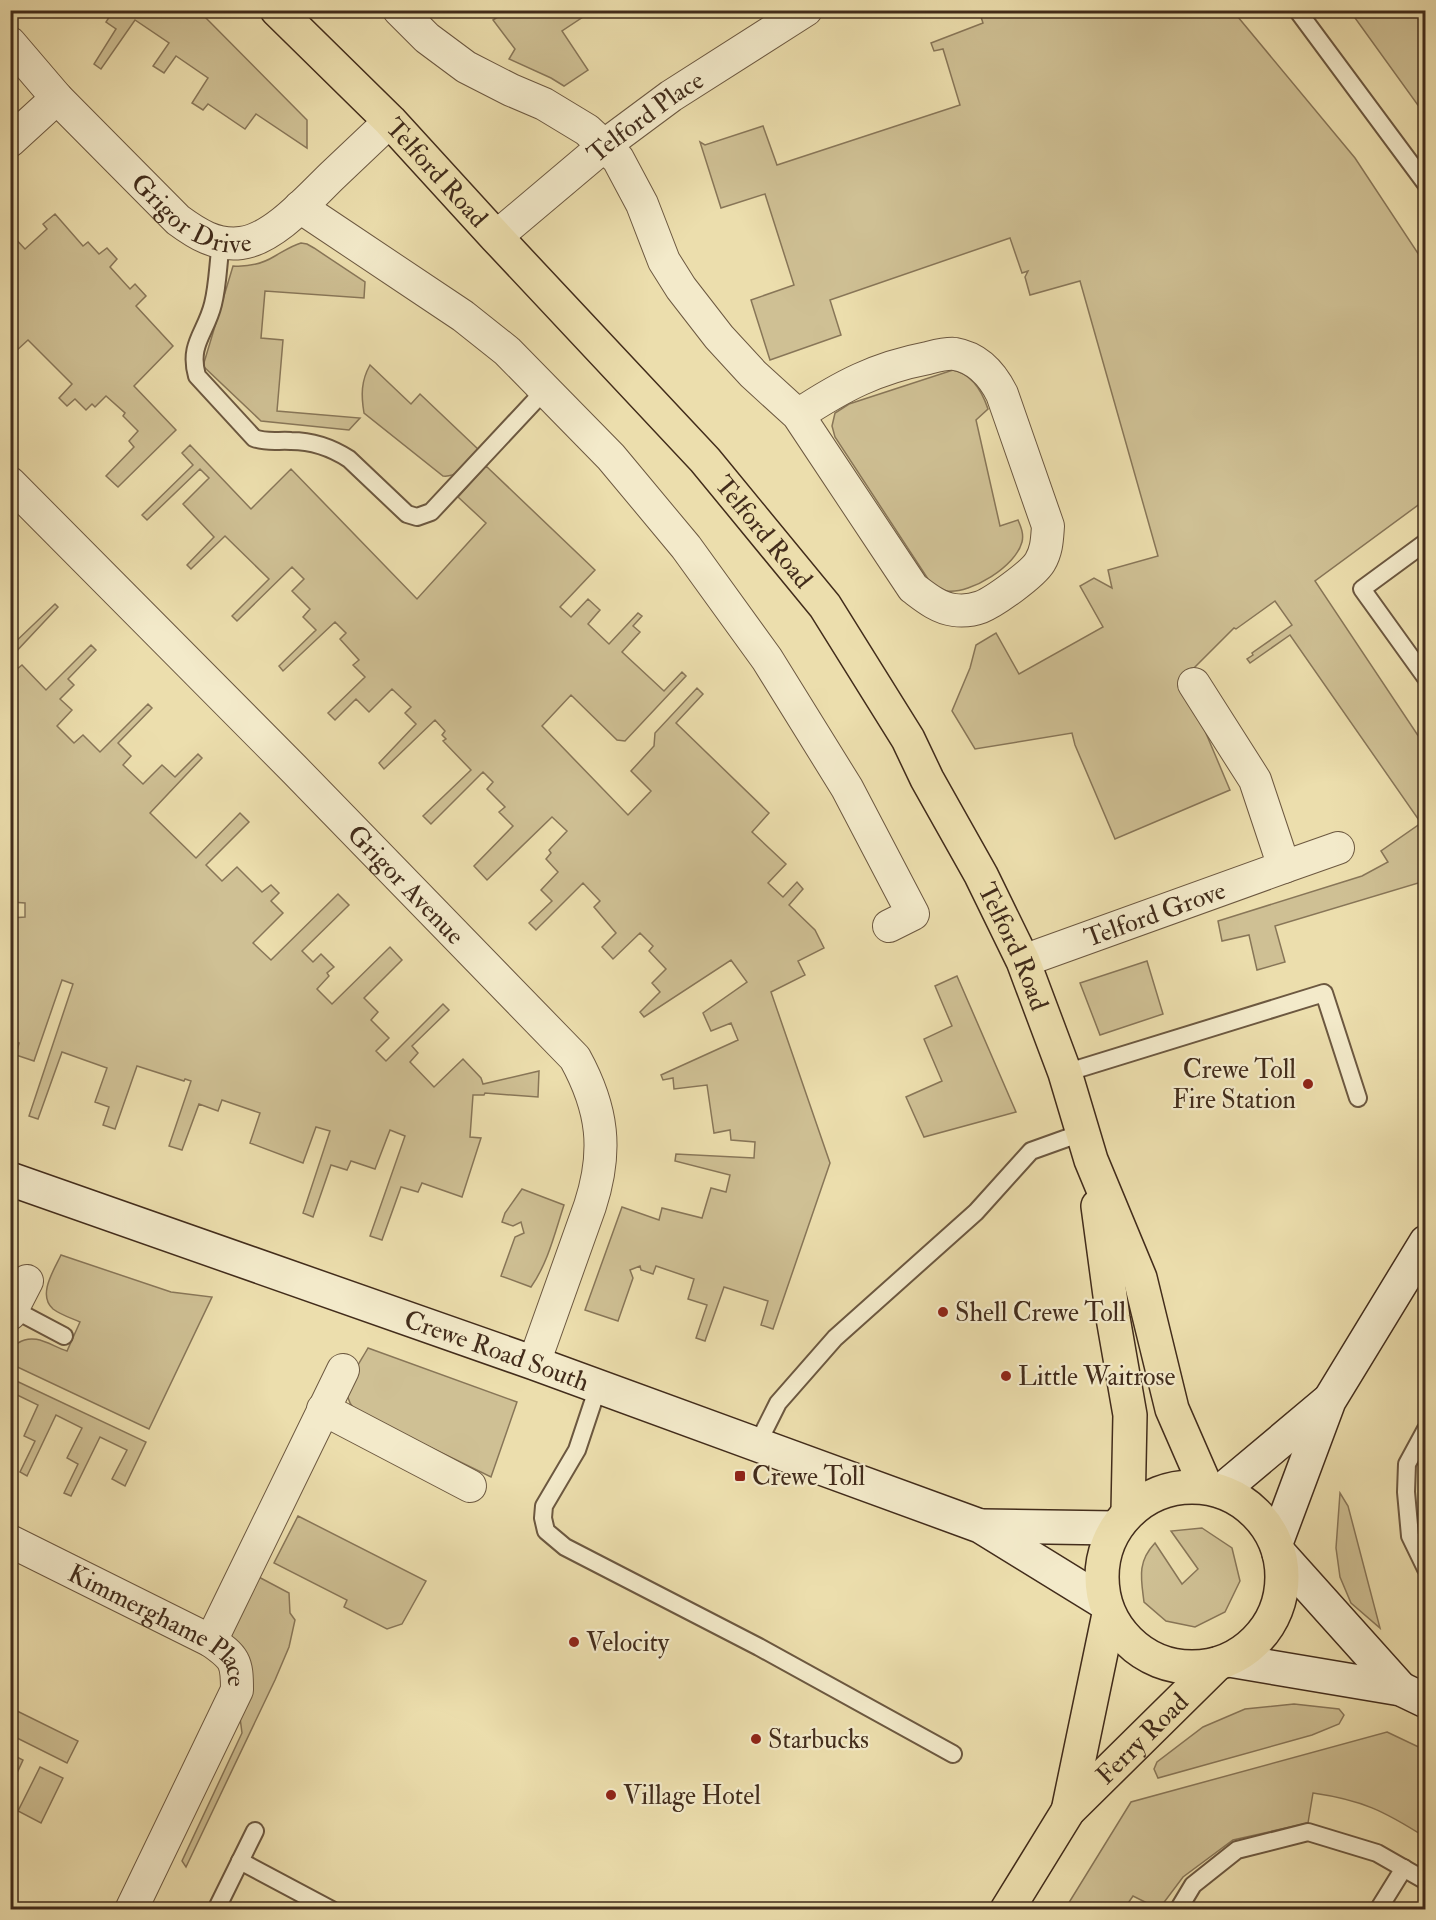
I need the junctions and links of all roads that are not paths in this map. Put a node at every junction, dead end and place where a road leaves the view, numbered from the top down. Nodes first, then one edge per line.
1 (277, 10) edge
2 (399, 10) edge
3 (1297, 10) edge
4 (806, 11) edge
5 (10, 43) edge
6 (57, 98) junction
7 (390, 121) junction
8 (10, 141) edge
9 (605, 145) junction
10 (1425, 184) edge
11 (300, 207) junction
12 (496, 237) junction
13 (220, 243) junction
14 (545, 390) junction
15 (798, 415) junction
16 (10, 483) edge
17 (1425, 542) edge
18 (1425, 678) edge
19 (1194, 684) dead end
20 (1338, 848) dead end
21 (1284, 867) junction
22 (889, 926) dead end
23 (1023, 961) junction
24 (1065, 1072) junction
25 (1358, 1098) dead end
26 (1087, 1146) junction
27 (10, 1179) edge
28 (1425, 1242) edge
29 (27, 1281) dead end
30 (12, 1311) edge
31 (64, 1336) dead end
32 (534, 1363) junction
33 (343, 1370) dead end
34 (598, 1387) junction
35 (1329, 1401) junction
36 (323, 1409) junction
37 (1425, 1429) edge
38 (757, 1445) junction
39 (471, 1486) dead end
40 (1214, 1489) junction
41 (1121, 1520) junction
42 (980, 1526) junction
43 (10, 1541) edge
44 (1277, 1548) junction
45 (1425, 1569) edge
46 (1107, 1608) junction
47 (211, 1641) junction
48 (1223, 1662) junction
49 (1413, 1695) edge
50 (953, 1754) dead end
51 (1068, 1811) junction
52 (255, 1831) dead end
53 (240, 1861) junction
54 (1404, 1868) junction
55 (1425, 1881) edge
56 (131, 1910) edge
57 (216, 1910) edge
58 (332, 1910) edge
59 (1007, 1910) edge
60 (1178, 1910) edge
61 (1378, 1910) edge

1 - 7 main road, Telford Road
2 - 9 street
3 - 10 lane
4 - 9 street, Telford Place
5 - 6 street, Grigor Drive
6 - 8 street
6 - 13 street, Grigor Drive
7 - 11 street, Grigor Drive
7 - 12 main road, Telford Road
9 - 12 street, Telford Place
9 - 15 street
11 - 13 street, Grigor Drive
11 - 14 street
12 - 23 main road, Telford Road
13 - 14 lane
14 - 22 street
15 - 15 street
16 - 32 street, Grigor Avenue
17 - 18 lane
19 - 21 street
20 - 21 street, Telford Grove
21 - 23 street, Telford Grove
23 - 24 main road, Telford Road
24 - 25 lane
24 - 26 main road, Telford Road
26 - 38 lane
26 - 40 main road, Telford Road
26 - 41 main road, Telford Road
27 - 32 street, Crewe Road South
28 - 35 street
29 - 30 street
30 - 31 lane
32 - 34 street, Crewe Road South
33 - 36 street
34 - 38 street, Crewe Road South
34 - 50 lane
35 - 40 street
35 - 44 street
36 - 39 street
36 - 47 street
37 - 45 lane
38 - 42 street, Crewe Road South
40 - 41 main road
40 - 44 main road
41 - 42 street, Crewe Road South
41 - 46 main road
42 - 46 street, Crewe Road South
43 - 47 street, Kimmerghame Place
44 - 48 main road
44 - 49 street
46 - 48 main road
46 - 51 main road, Ferry Road
47 - 56 street, Kimmerghame Place
48 - 49 street
48 - 51 main road, Ferry Road
51 - 59 main road, Ferry Road
52 - 53 lane
53 - 57 lane
53 - 58 lane
54 - 55 lane
54 - 60 lane
54 - 61 lane

